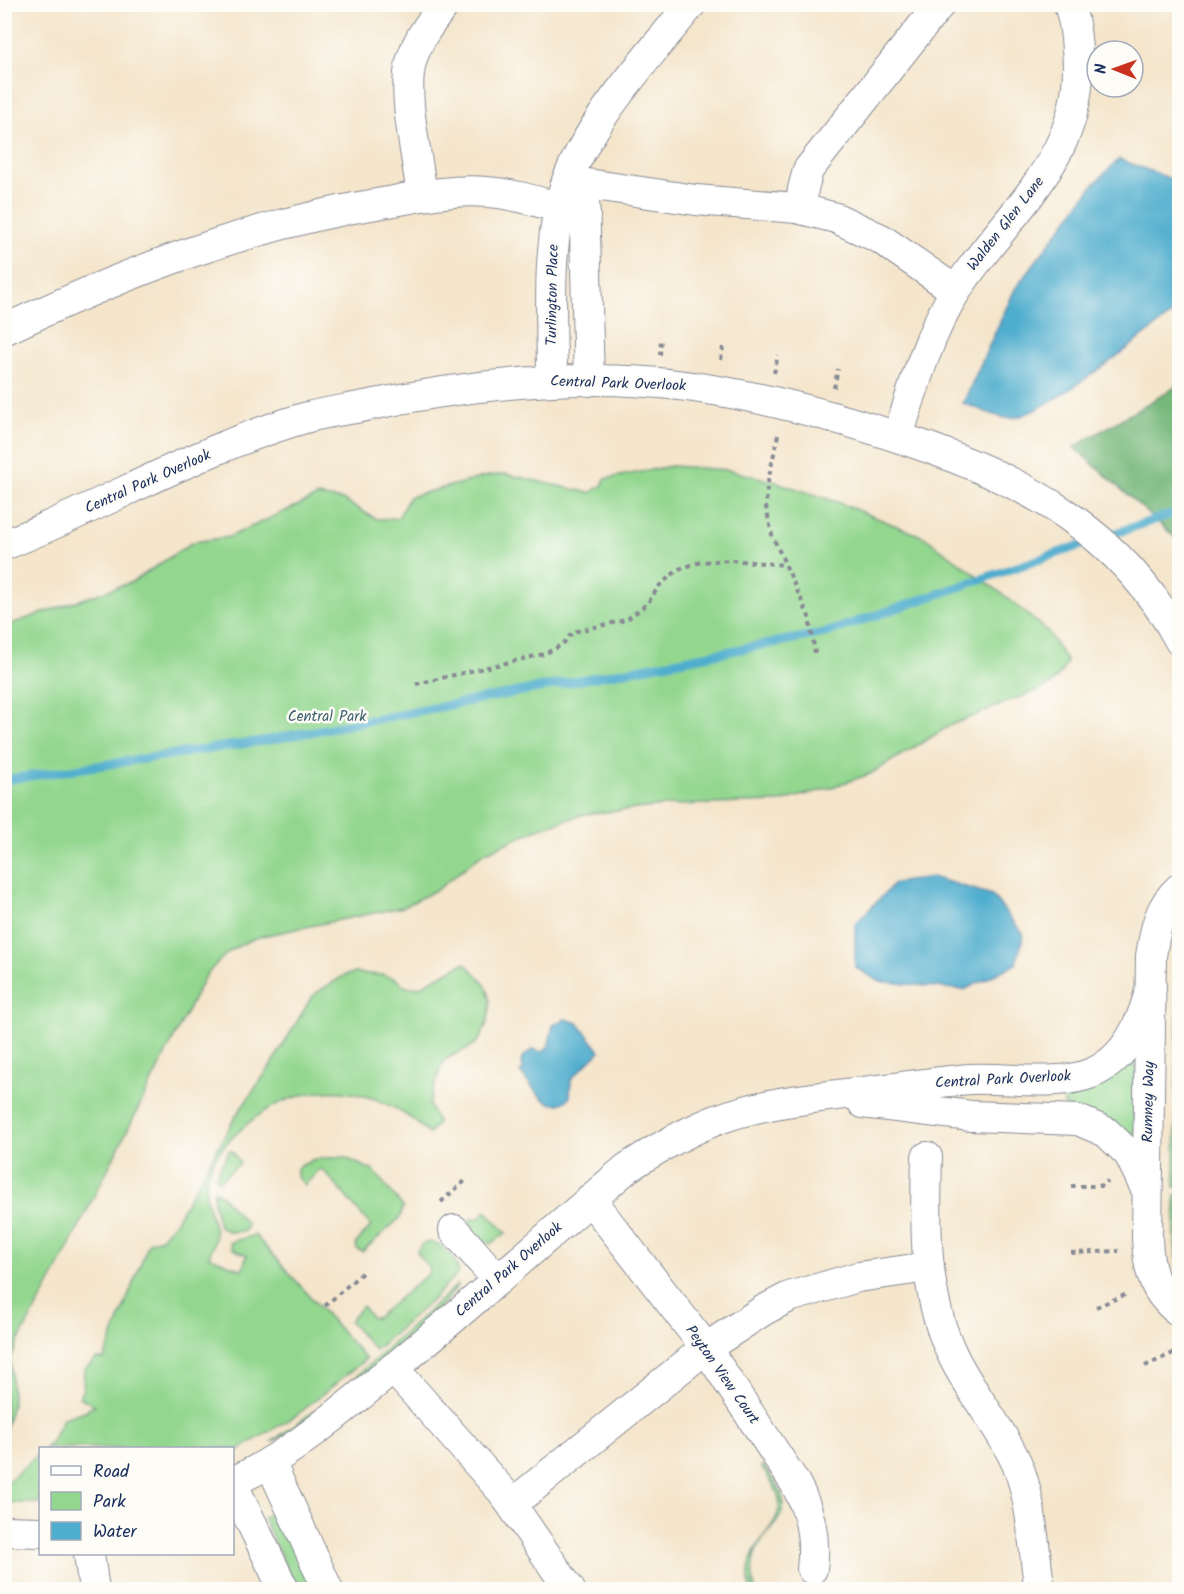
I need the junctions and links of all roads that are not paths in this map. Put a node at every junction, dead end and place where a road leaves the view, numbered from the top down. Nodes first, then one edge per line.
1 (445, 4) edge
2 (691, 4) edge
3 (940, 4) edge
4 (1069, 4) edge
5 (422, 196) junction
6 (574, 197) junction
7 (801, 209) junction
8 (956, 291) junction
9 (4, 330) edge
10 (552, 381) junction
11 (589, 381) junction
12 (898, 437) junction
13 (4, 545) edge
14 (1179, 641) edge
15 (1179, 888) edge
16 (1151, 987) junction
17 (1009, 1079) junction
18 (806, 1099) junction
19 (1009, 1117) junction
20 (927, 1157) dead end
21 (1147, 1191) junction
22 (590, 1199) junction
23 (454, 1230) dead end
24 (929, 1267) junction
25 (498, 1280) junction
26 (1179, 1312) edge
27 (706, 1348) junction
28 (393, 1368) junction
29 (270, 1462) junction
30 (234, 1482) edge
31 (234, 1487) edge
32 (512, 1504) junction
33 (4, 1531) edge
34 (39, 1532) edge
35 (89, 1555) edge
36 (812, 1569) dead end
37 (94, 1590) edge
38 (284, 1590) edge
39 (328, 1590) edge
40 (570, 1590) edge
41 (1040, 1590) edge

1 - 5 street
2 - 6 street
3 - 7 street
4 - 8 street, Walden Glen Lane
5 - 6 street
5 - 9 street
6 - 7 street
6 - 10 street, Turlington Place
6 - 11 street
7 - 8 street
8 - 12 street, Walden Glen Lane
10 - 11 street, Central Park Overlook
10 - 13 street, Central Park Overlook
11 - 12 street, Central Park Overlook
12 - 14 street, Central Park Overlook
15 - 16 street, Rumney Way
16 - 17 street, Central Park Overlook
16 - 21 street, Rumney Way
17 - 18 street, Central Park Overlook
17 - 19 street
18 - 19 street, Central Park Overlook
18 - 22 street, Central Park Overlook
19 - 21 street, Central Park Overlook
20 - 24 street
21 - 26 street, Rumney Way
22 - 25 street, Central Park Overlook
22 - 27 street, Peyton View Court
23 - 25 street
24 - 27 street
24 - 41 street
25 - 28 street, Central Park Overlook
27 - 32 street
27 - 36 street, Peyton View Court
28 - 29 street, Central Park Overlook
28 - 32 street
29 - 30 street, Central Park Overlook
29 - 39 street
31 - 38 street
32 - 40 street
33 - 34 street
35 - 37 street

